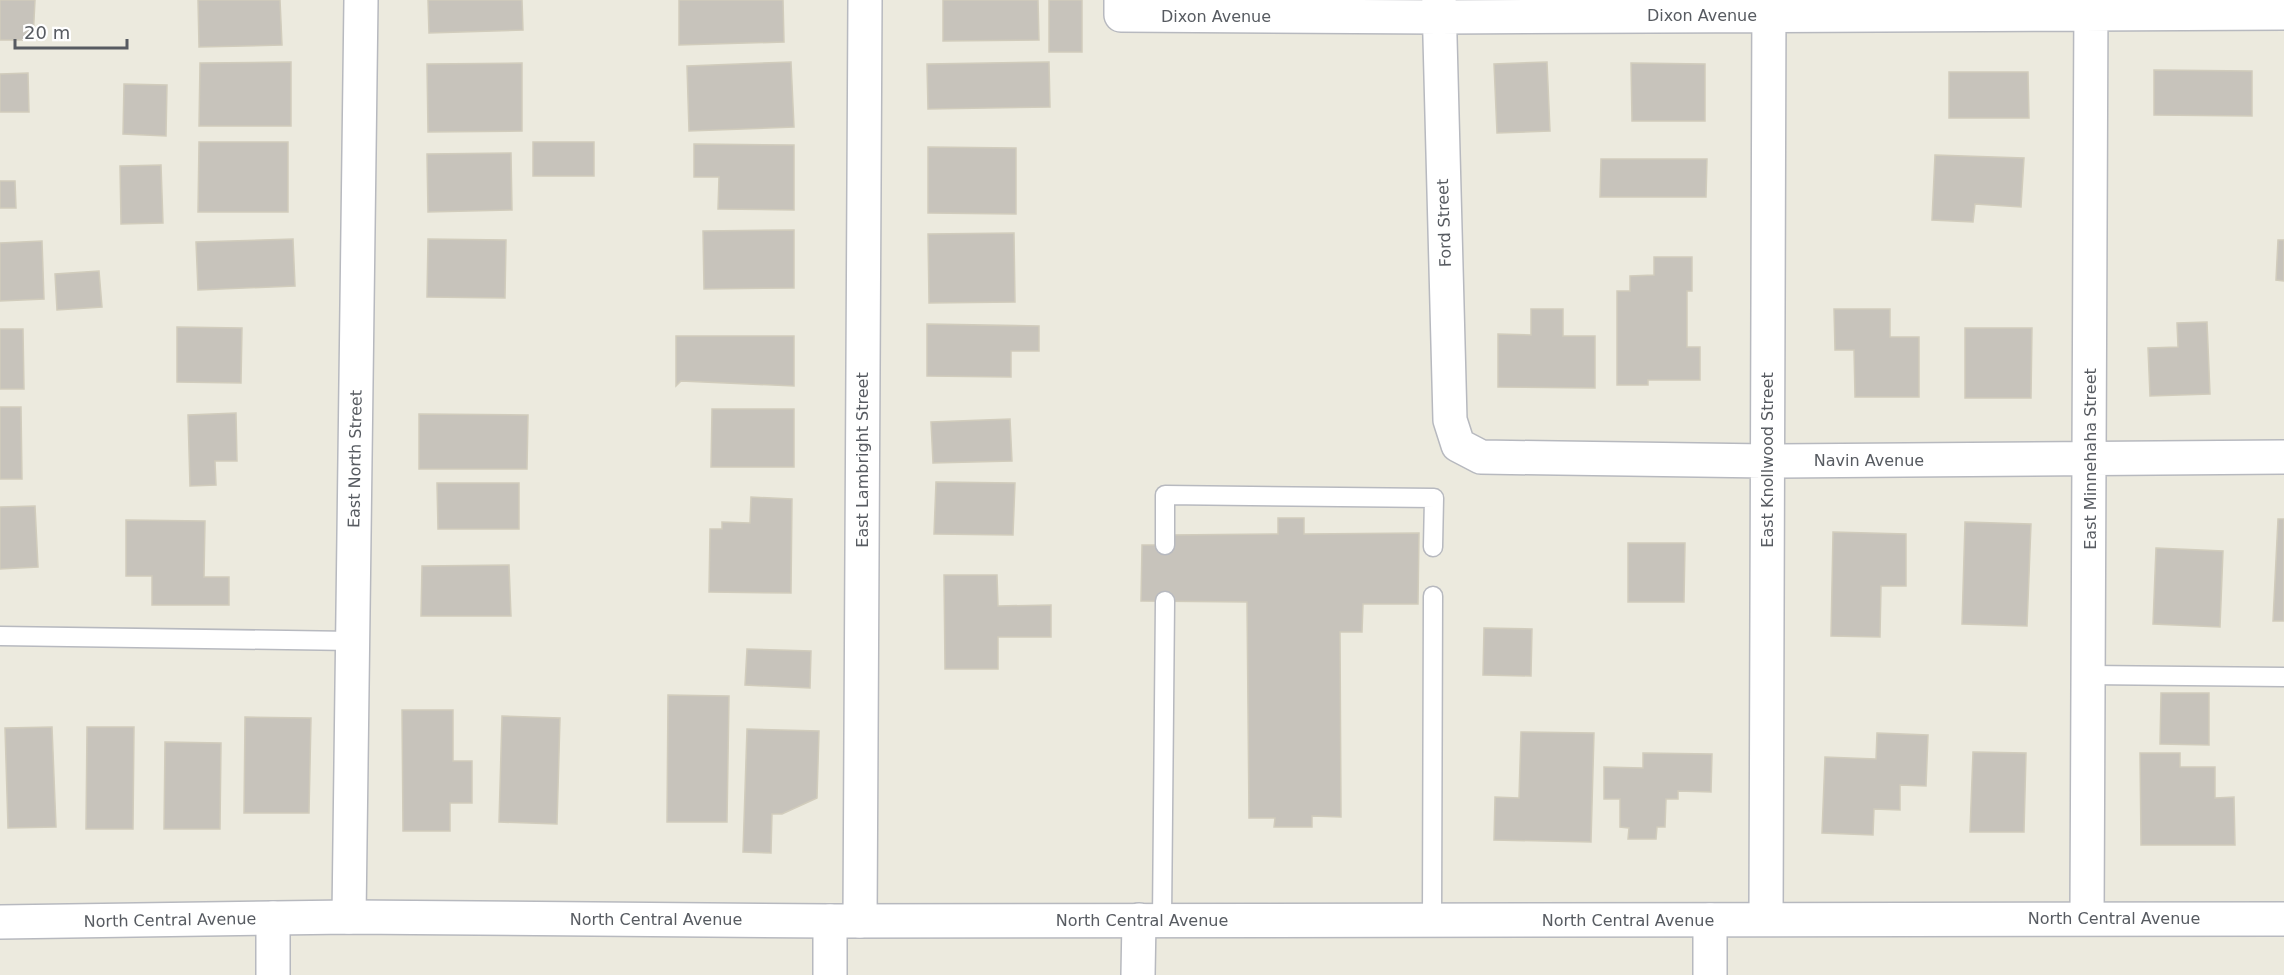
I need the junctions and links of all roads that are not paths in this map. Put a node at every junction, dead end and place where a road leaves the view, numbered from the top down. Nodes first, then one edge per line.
1 (362, 0) edge
2 (865, 0) edge
3 (1769, 7) edge
4 (2091, 7) edge
5 (1121, 8) edge
6 (1439, 9) edge
7 (2284, 13) edge
8 (1458, 445) joint
9 (2284, 457) edge
10 (2090, 458) junction
11 (1767, 461) junction
12 (1165, 545) dead end
13 (1434, 547) dead end
14 (1434, 596) dead end
15 (1165, 601) dead end
16 (0, 636) edge
17 (353, 641) junction
18 (2089, 675) junction
19 (2284, 677) edge
20 (349, 917) junction
21 (273, 918) junction
22 (2087, 918) junction
23 (2284, 919) edge
24 (1150, 920) junction
25 (1432, 920) junction
26 (1710, 920) junction
27 (1766, 920) junction
28 (845, 921) junction
29 (0, 922) edge
30 (273, 975) edge
31 (830, 975) edge
32 (1138, 975) edge
33 (1710, 975) edge

1 - 17 street, East North Street
2 - 28 street, East Lambright Street
3 - 4 street, Dixon Avenue
3 - 6 street, Dixon Avenue
3 - 11 street, East Knollwood Street
4 - 7 street, Dixon Avenue
4 - 10 street, East Minnehaha Street
5 - 6 street, Dixon Avenue
6 - 8 street, Ford Street
8 - 11 street, Navin Avenue
9 - 10 street, Navin Avenue
10 - 11 street, Navin Avenue
10 - 18 street, East Minnehaha Street
11 - 27 street, East Knollwood Street
12 - 13 lane
14 - 25 lane
15 - 24 lane
16 - 17 lane
17 - 20 street, East North Street
18 - 19 lane
18 - 22 street, East Minnehaha Street
20 - 21 street, North Central Avenue
20 - 28 street, North Central Avenue
21 - 29 street, North Central Avenue
21 - 30 street
22 - 23 street, North Central Avenue
22 - 27 street, North Central Avenue
24 - 25 street, North Central Avenue
24 - 28 street, North Central Avenue
24 - 32 street
25 - 26 street, North Central Avenue
26 - 27 street, North Central Avenue
26 - 33 street
28 - 31 street, East Lambright Street

